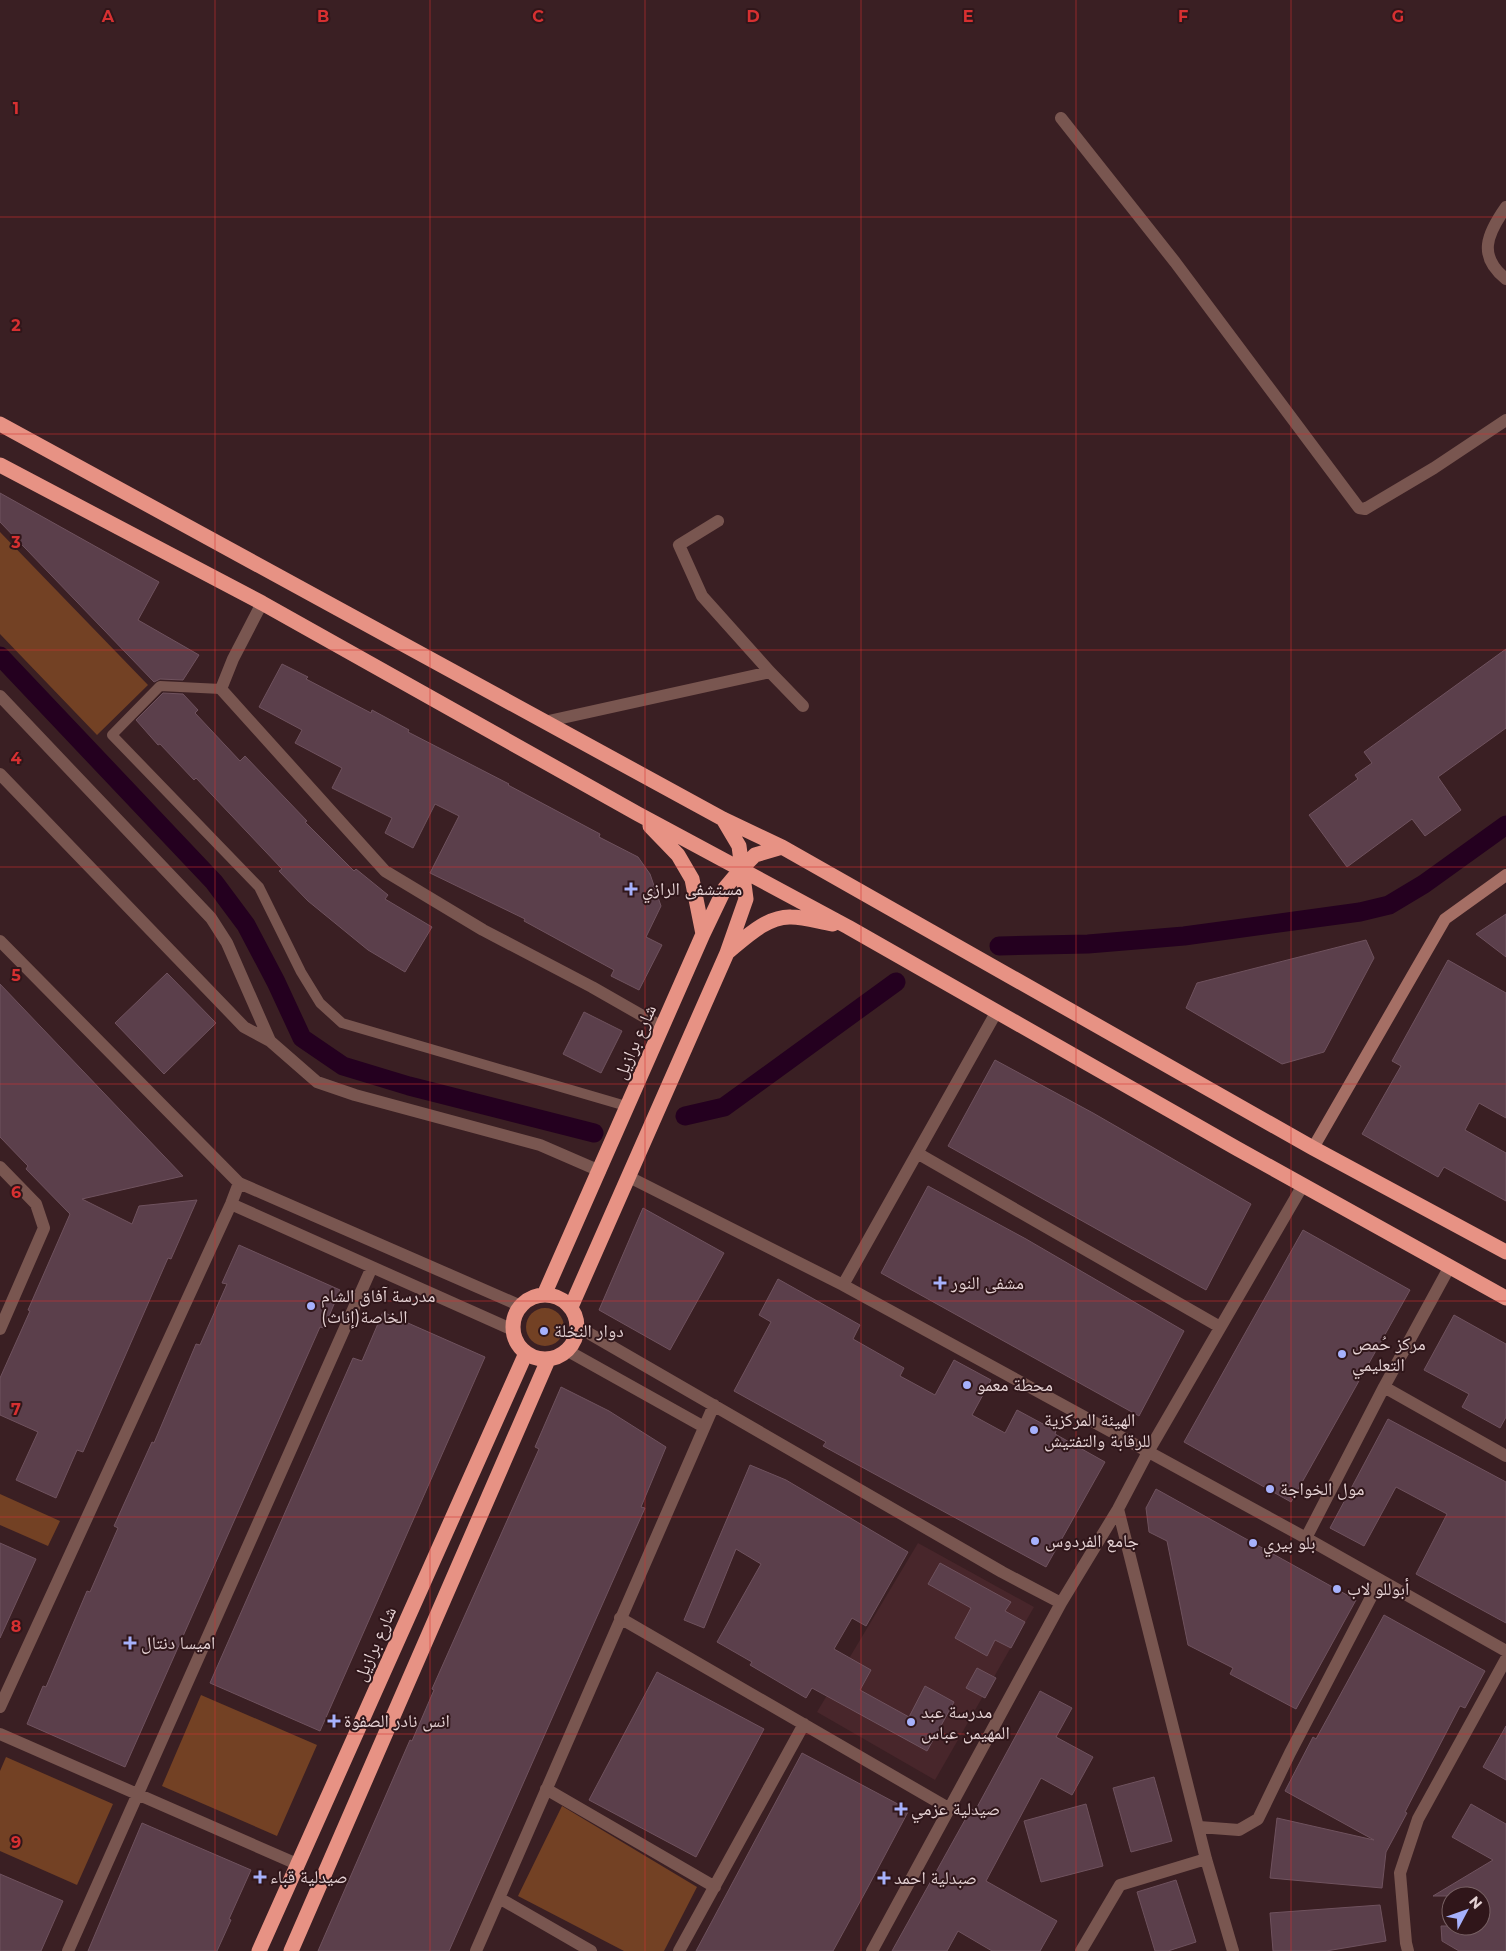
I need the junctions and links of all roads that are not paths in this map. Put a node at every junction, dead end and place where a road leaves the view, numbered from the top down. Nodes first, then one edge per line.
1 (1061, 118) dead end
2 (1506, 207) edge
3 (1506, 279) edge
4 (1506, 420) edge
5 (0, 424) edge
6 (0, 465) edge
7 (718, 521) dead end
8 (262, 603) junction
9 (770, 672) junction
10 (221, 689) junction
11 (0, 696) edge
12 (803, 706) dead end
13 (544, 722) junction
14 (0, 774) edge
15 (638, 814) junction
16 (723, 819) junction
17 (782, 847) junction
18 (741, 869) junction
19 (1506, 876) edge
20 (848, 927) junction
21 (703, 934) junction
22 (0, 941) edge
23 (727, 953) junction
24 (997, 1011) junction
25 (662, 1027) junction
26 (270, 1042) junction
27 (626, 1106) junction
28 (1313, 1148) junction
29 (917, 1154) junction
30 (0, 1167) edge
31 (600, 1171) junction
32 (629, 1177) junction
33 (239, 1183) junction
34 (1302, 1185) junction
35 (231, 1204) junction
36 (1506, 1252) edge
37 (1450, 1266) junction
38 (372, 1267) junction
39 (843, 1285) junction
40 (544, 1295) junction
41 (1506, 1298) edge
42 (521, 1306) junction
43 (571, 1308) junction
44 (578, 1327) junction
45 (1220, 1327) junction
46 (0, 1329) edge
47 (513, 1330) junction
48 (568, 1351) junction
49 (526, 1353) junction
50 (548, 1360) junction
51 (1384, 1387) junction
52 (714, 1405) junction
53 (704, 1427) junction
54 (1148, 1452) junction
55 (1506, 1456) edge
56 (1118, 1509) junction
57 (1306, 1538) junction
58 (1380, 1580) junction
59 (1060, 1603) junction
60 (620, 1618) junction
61 (1506, 1651) edge
62 (1506, 1659) edge
63 (0, 1707) edge
64 (804, 1724) junction
65 (0, 1734) edge
66 (546, 1789) junction
67 (136, 1795) junction
68 (950, 1810) junction
69 (1199, 1827) junction
70 (1206, 1859) junction
71 (298, 1864) junction
72 (715, 1887) junction
73 (499, 1898) junction
74 (68, 1951) edge
75 (259, 1951) edge
76 (291, 1951) edge
77 (476, 1951) edge
78 (592, 1951) edge
79 (679, 1951) edge
80 (872, 1951) edge
81 (1082, 1951) edge
82 (1233, 1951) edge
83 (1408, 1951) edge

1 - 4 street
2 - 3 street
5 - 13 highway
6 - 8 highway
7 - 9 street
8 - 10 street
8 - 15 highway
9 - 12 street
9 - 13 street
10 - 25 street
10 - 27 lane
11 - 26 street
13 - 16 highway
14 - 26 street
15 - 18 highway
15 - 21 highway
16 - 17 highway
16 - 18 highway
17 - 18 highway, شارع برازيل
17 - 28 highway
18 - 20 highway
18 - 21 highway, شارع برازيل
18 - 23 highway
19 - 28 main road
20 - 23 highway
20 - 24 highway
21 - 25 highway, شارع برازيل
22 - 33 street
23 - 32 highway
24 - 29 street
24 - 34 highway
25 - 27 highway, شارع برازيل
26 - 31 street
27 - 31 highway, شارع برازيل
28 - 36 highway
29 - 39 street
29 - 45 street
30 - 46 street
31 - 40 highway, شارع برازيل
32 - 39 street
32 - 43 highway
33 - 35 street
33 - 42 street
34 - 37 highway
34 - 45 street
35 - 38 street
35 - 63 street
37 - 41 highway
37 - 51 street
38 - 47 street
38 - 67 street
39 - 54 street
40 - 42 highway
40 - 43 highway
42 - 47 highway
43 - 44 highway
44 - 48 highway
44 - 52 street
45 - 54 street
47 - 49 highway
48 - 50 highway
48 - 53 street
49 - 50 highway
49 - 71 highway, شارع برازيل
50 - 76 highway
51 - 55 street
51 - 57 street
52 - 53 street
52 - 59 street
53 - 60 street
54 - 56 street
54 - 57 street
56 - 59 street
56 - 69 street
57 - 58 street
58 - 61 street
58 - 69 street
59 - 68 street
60 - 64 street
60 - 66 street
62 - 83 street
64 - 68 street
64 - 72 street
65 - 67 street
66 - 72 street
66 - 73 street
67 - 71 street
67 - 74 street
68 - 80 street
69 - 70 street
70 - 81 street
70 - 82 street
71 - 75 highway, شارع برازيل
72 - 79 street
73 - 77 street
73 - 78 street

